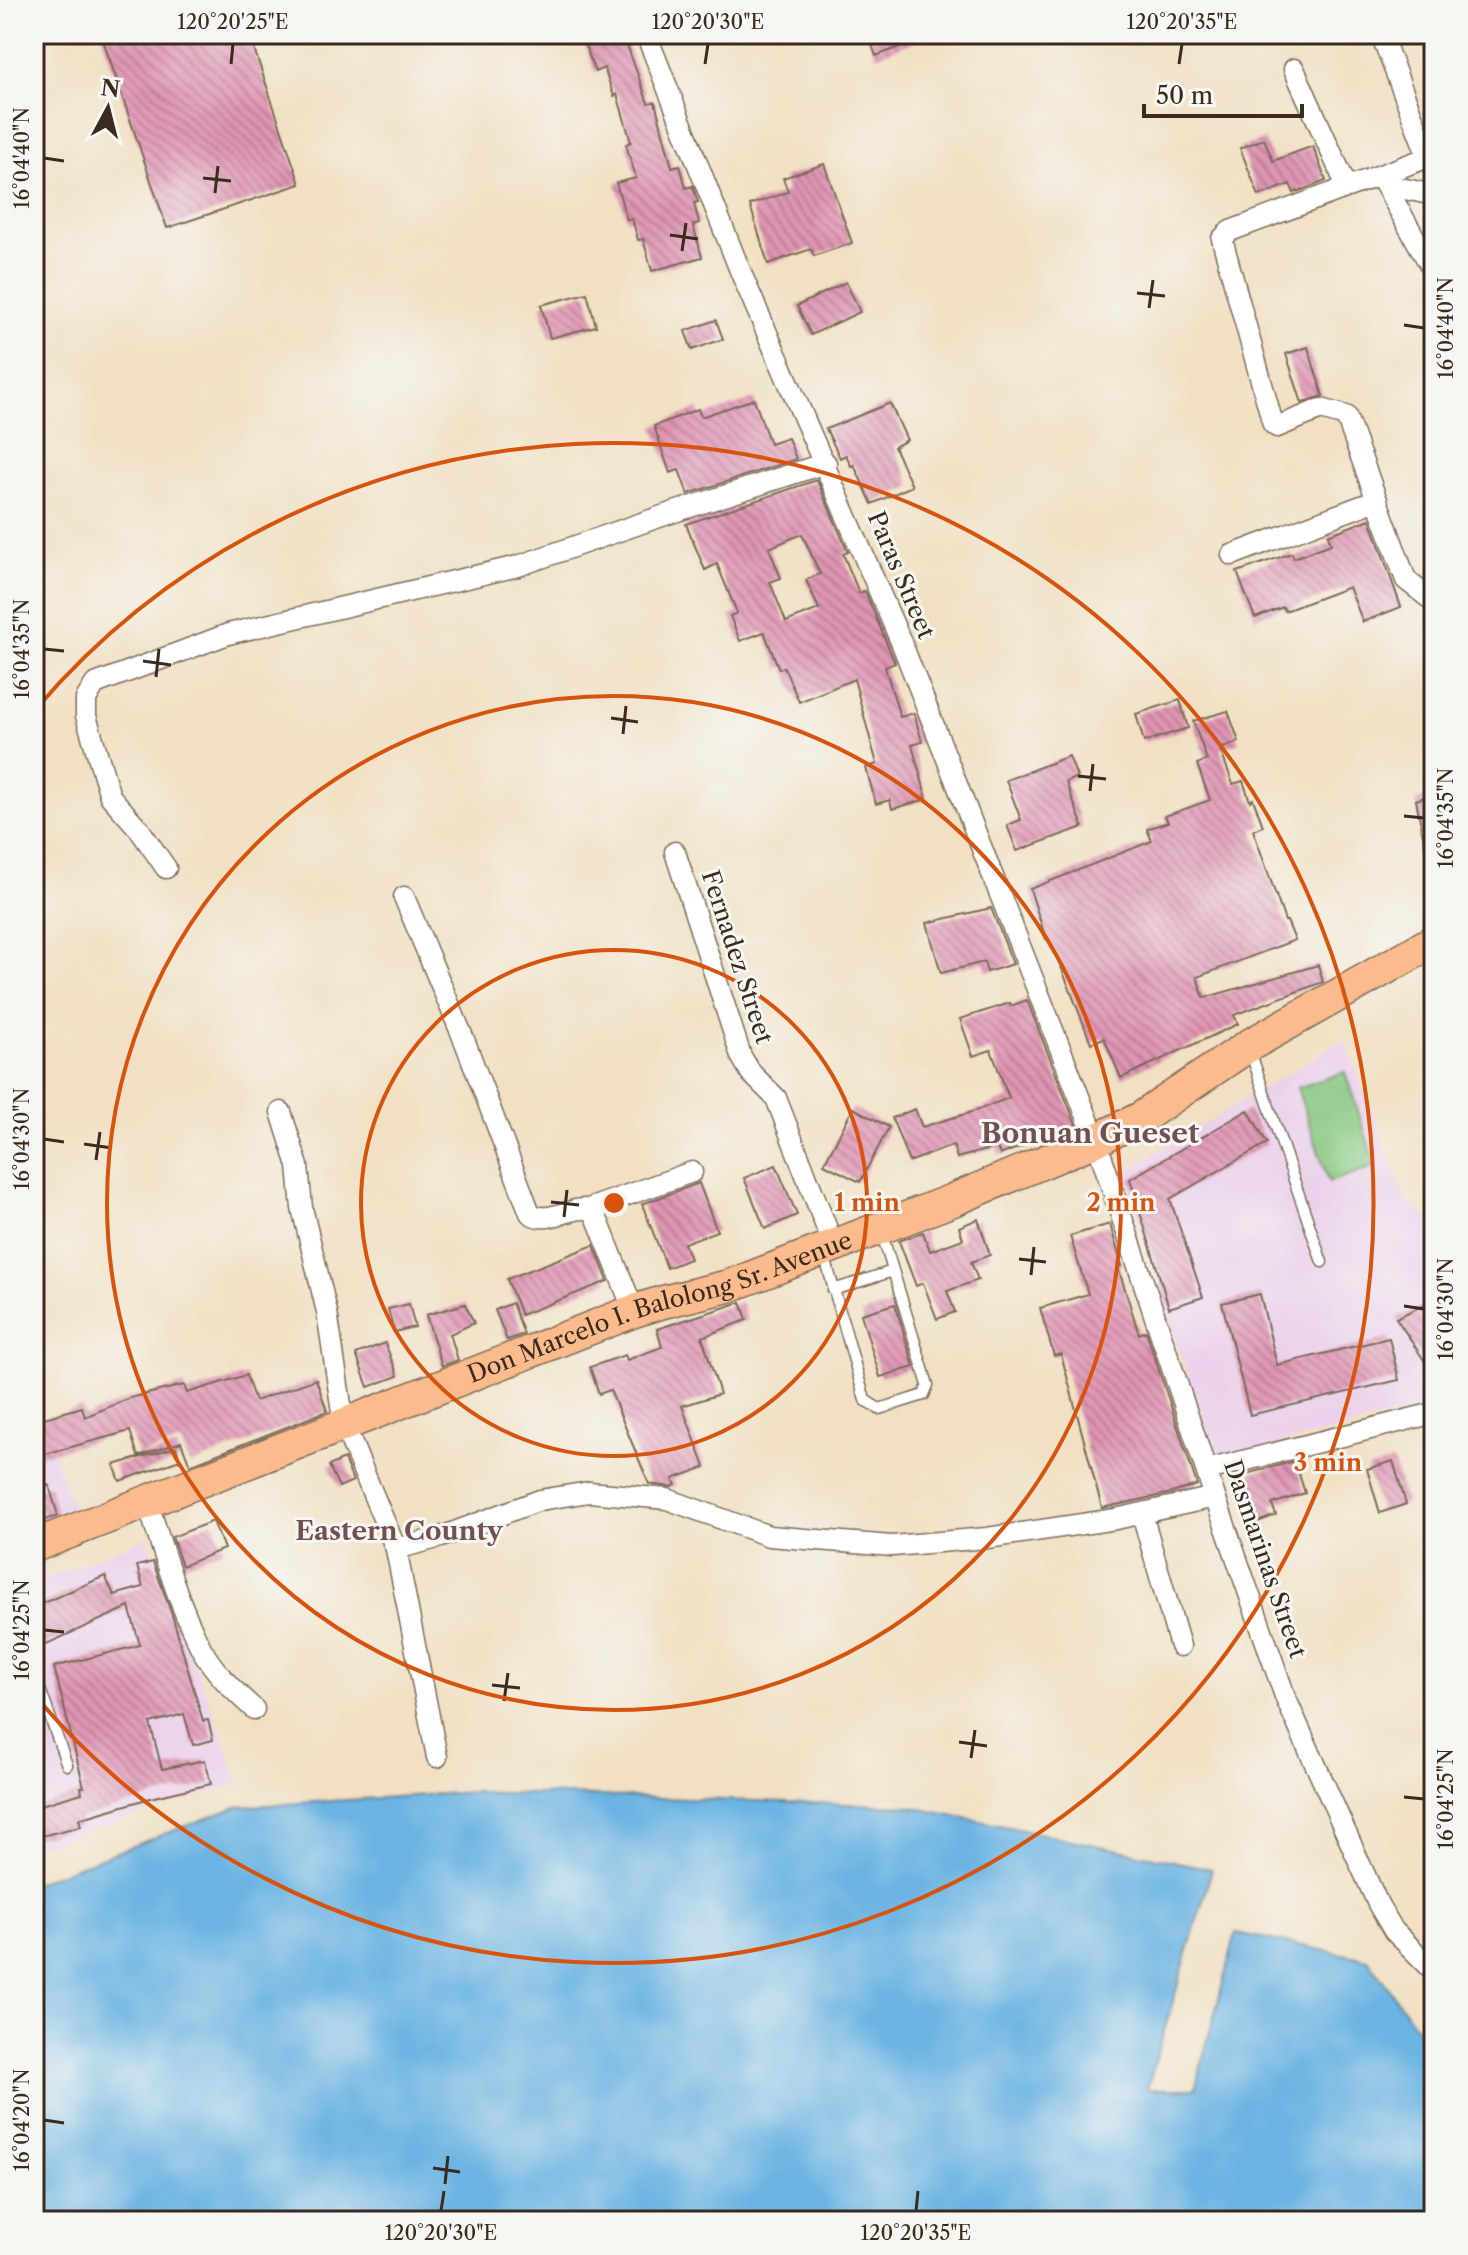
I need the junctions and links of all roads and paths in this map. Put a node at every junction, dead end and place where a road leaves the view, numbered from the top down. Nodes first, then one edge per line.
1 (646, 34) edge
2 (1381, 34) edge
3 (1294, 69) dead end
4 (1431, 156) edge
5 (1383, 181) junction
6 (1347, 187) junction
7 (1434, 195) edge
8 (1433, 265) edge
9 (826, 463) junction
10 (1377, 500) junction
11 (1232, 555) dead end
12 (1434, 602) edge
13 (675, 852) dead end
14 (166, 868) dead end
15 (404, 897) dead end
16 (1434, 941) edge
17 (1248, 1046) junction
18 (281, 1112) dead end
19 (1096, 1140) junction
20 (692, 1172) dead end
21 (591, 1208) junction
22 (880, 1229) junction
23 (828, 1249) junction
24 (1322, 1262) dead end
25 (893, 1271) junction
26 (833, 1290) junction
27 (634, 1311) junction
28 (1434, 1413) edge
29 (344, 1425) junction
30 (1207, 1470) junction
31 (1215, 1497) junction
32 (147, 1501) junction
33 (1142, 1514) junction
34 (34, 1546) edge
35 (396, 1549) junction
36 (1180, 1646) dead end
37 (34, 1672) edge
38 (254, 1709) dead end
39 (437, 1757) dead end
40 (67, 1765) dead end
41 (1434, 1971) edge

1 - 9 street, Paras Street
2 - 4 street
3 - 6 street
4 - 5 street
5 - 6 street
5 - 7 street
5 - 8 street
6 - 10 street
9 - 14 street
9 - 19 street, Paras Street
10 - 11 street
10 - 12 street
13 - 23 street, Fernadez Street
15 - 21 street
16 - 17 main road, Don Marcelo I. Balolong Sr. Avenue
17 - 19 main road, Don Marcelo I. Balolong Sr. Avenue
17 - 24 lane
18 - 29 street
19 - 22 main road, Don Marcelo I. Balolong Sr. Avenue
19 - 30 street, Dasmarinas Street
20 - 21 street
21 - 27 street
22 - 23 main road, Don Marcelo I. Balolong Sr. Avenue
22 - 25 lane
23 - 26 lane
23 - 27 main road, Don Marcelo I. Balolong Sr. Avenue
25 - 26 lane
25 - 26 lane
27 - 29 main road, Don Marcelo I. Balolong Sr. Avenue
28 - 30 street
29 - 32 main road, Don Marcelo I. Balolong Sr. Avenue
29 - 35 street
30 - 31 street, Dasmarinas Street
31 - 33 street
31 - 41 street, Dasmarinas Street
32 - 34 main road, Don Marcelo I. Balolong Sr. Avenue
32 - 38 street
33 - 35 street
33 - 36 street
35 - 39 street
37 - 40 lane

